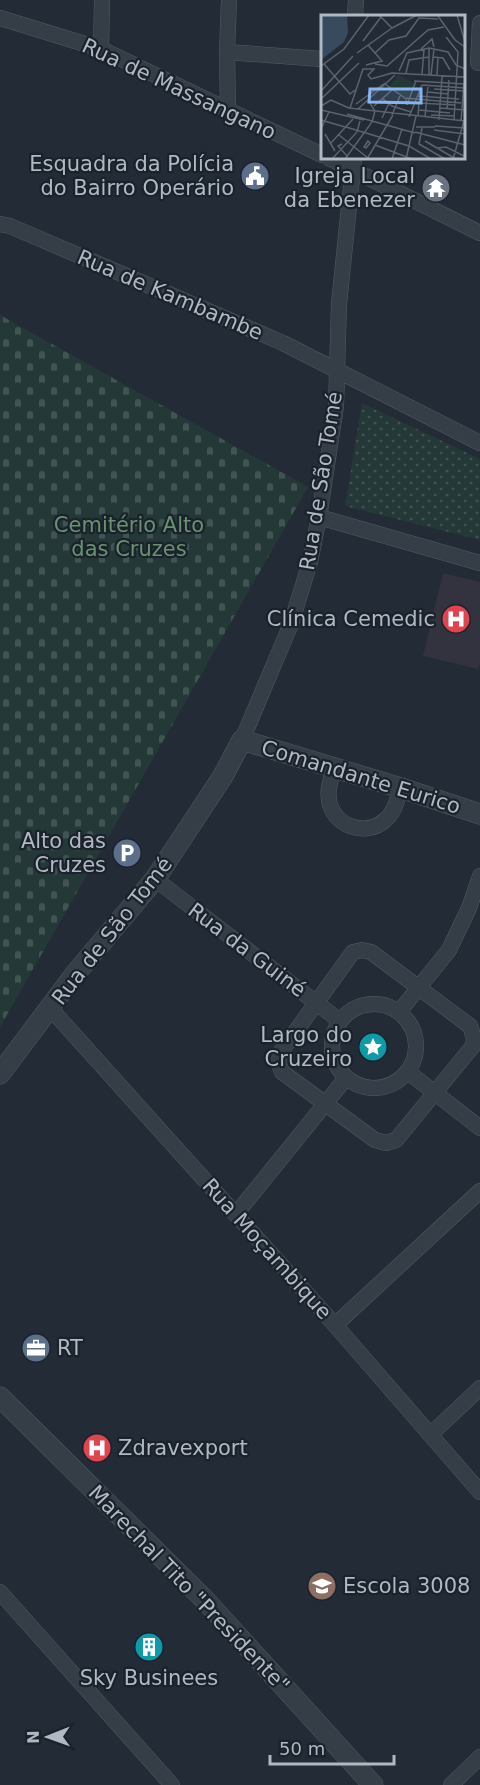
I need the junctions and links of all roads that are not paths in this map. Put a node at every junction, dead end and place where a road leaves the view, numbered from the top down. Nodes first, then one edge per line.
1 (102, 0) edge
2 (229, 0) edge
3 (356, 0) edge
4 (355, 15) edge
5 (0, 18) edge
6 (480, 23) edge
7 (101, 49) junction
8 (227, 52) junction
9 (321, 59) edge
10 (479, 63) edge
11 (228, 111) junction
12 (321, 154) edge
13 (334, 159) edge
14 (354, 163) edge
15 (0, 224) edge
16 (480, 233) edge
17 (338, 372) junction
18 (480, 443) edge
19 (319, 517) junction
20 (480, 563) edge
21 (242, 740) junction
22 (334, 767) junction
23 (401, 788) junction
24 (480, 814) edge
25 (480, 876) edge
26 (155, 879) junction
27 (418, 987) junction
28 (317, 1003) junction
29 (50, 1008) junction
30 (399, 1012) junction
31 (340, 1021) junction
32 (408, 1072) junction
33 (0, 1074) edge
34 (346, 1078) junction
35 (436, 1094) junction
36 (325, 1104) junction
37 (480, 1128) edge
38 (480, 1191) edge
39 (236, 1214) junction
40 (335, 1325) junction
41 (480, 1388) edge
42 (0, 1397) edge
43 (431, 1434) junction
44 (480, 1492) edge
45 (0, 1592) edge
46 (480, 1757) edge
47 (172, 1785) edge
48 (373, 1785) edge
49 (451, 1785) edge

1 - 7 street
2 - 8 street
3 - 4 street
5 - 7 street, Rua de Massangano
6 - 10 street
7 - 11 street, Rua de Massangano
8 - 9 street
8 - 11 street
11 - 12 street, Rua de Massangano
13 - 14 street
14 - 16 street
14 - 17 street, Rua de São Tomé
15 - 17 street, Rua de Kambambe
17 - 18 street, Rua de Kambambe
17 - 19 street, Rua de São Tomé
19 - 20 street
19 - 21 street, Rua de São Tomé
21 - 22 street, Comandante Eurico
21 - 26 street, Rua de São Tomé
22 - 23 street, Comandante Eurico
22 - 23 street
23 - 24 street, Comandante Eurico
25 - 27 street
26 - 28 street, Rua da Guiné
26 - 29 street, Rua de São Tomé
27 - 28 street
27 - 30 street
27 - 35 street
28 - 31 street, Rua da Guiné
28 - 36 street
29 - 33 street, Rua de São Tomé
29 - 39 street, Rua Moçambique
30 - 31 street
30 - 32 street
31 - 34 street
32 - 34 street
32 - 35 street
34 - 36 street
35 - 36 street
35 - 37 street
36 - 39 street
38 - 40 street
39 - 40 street, Rua Moçambique
40 - 43 street, Rua Moçambique
41 - 43 street
42 - 48 street, Marechal Tito "Presidente"
43 - 44 street, Rua Moçambique
45 - 47 street
46 - 49 street

